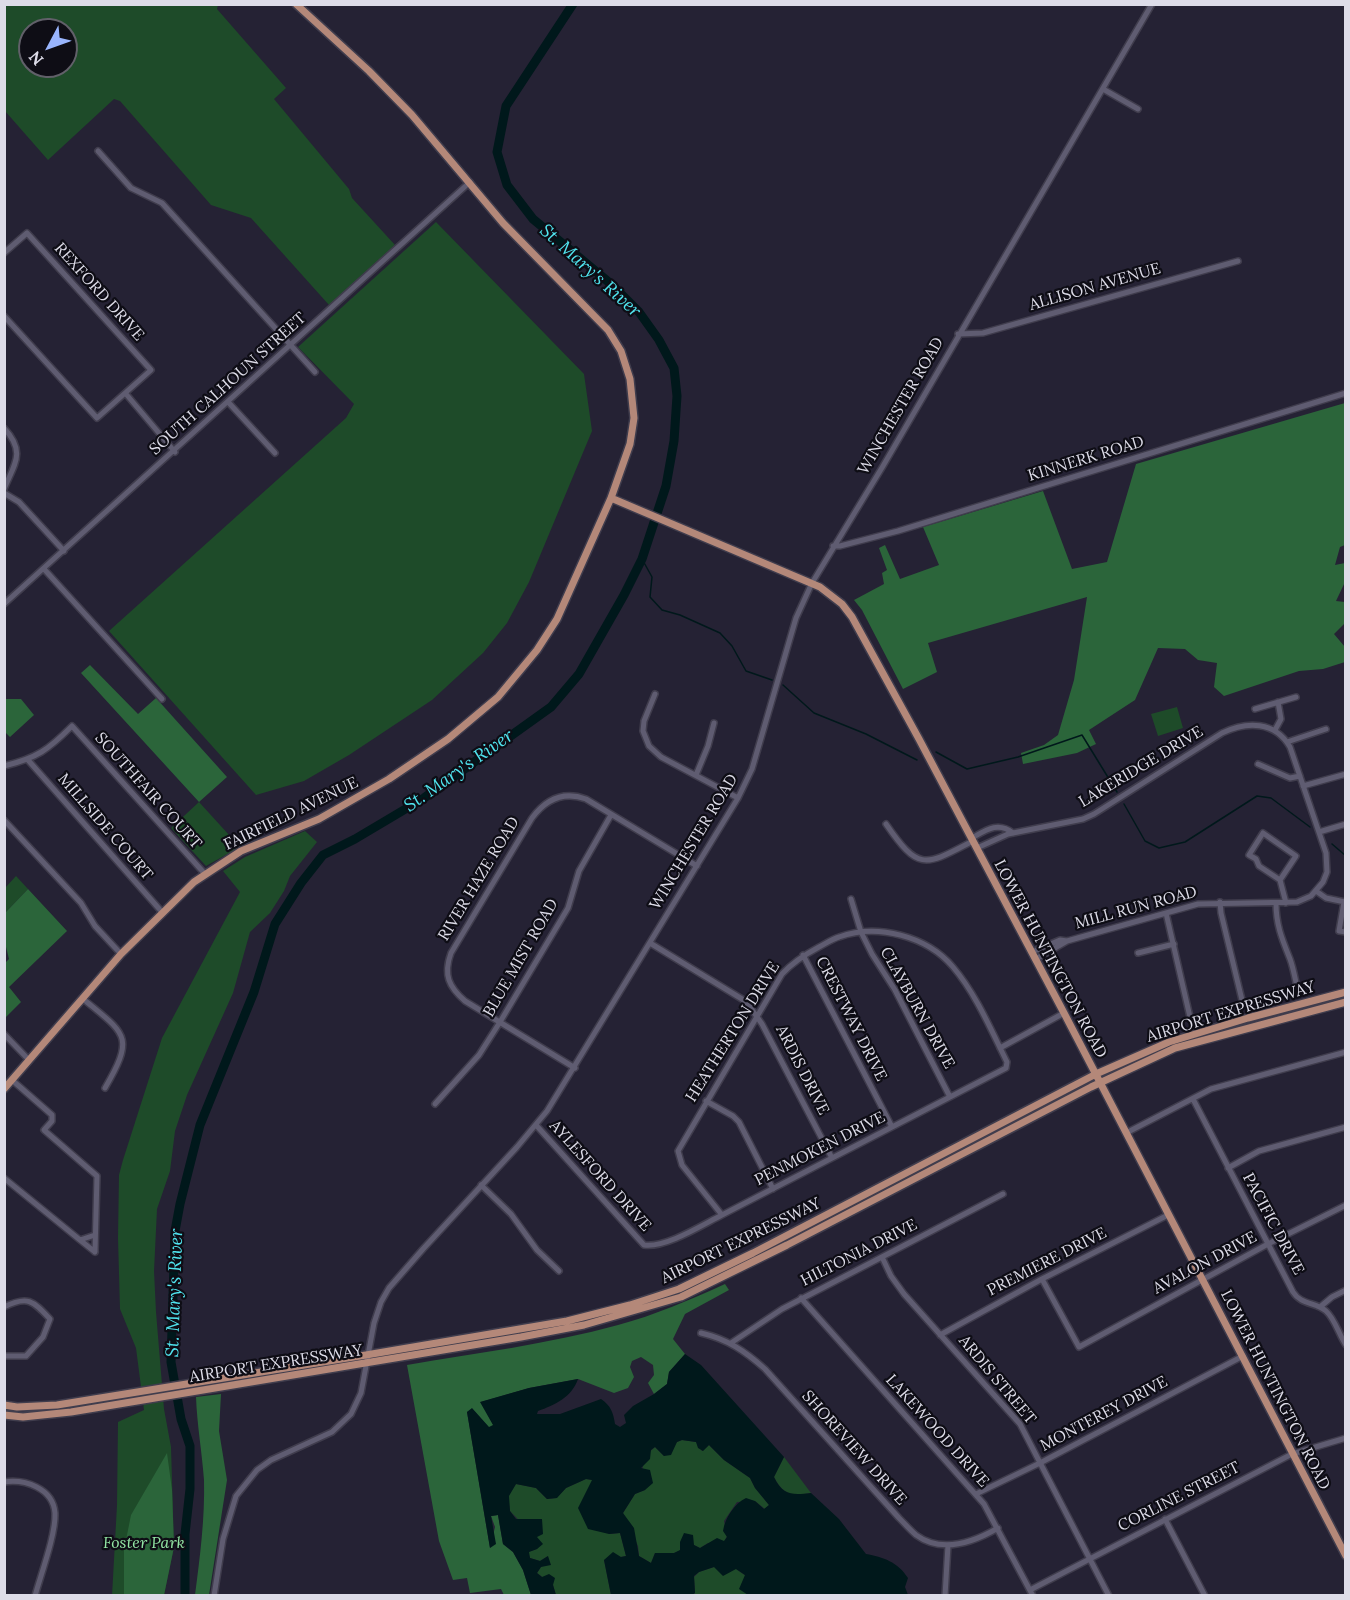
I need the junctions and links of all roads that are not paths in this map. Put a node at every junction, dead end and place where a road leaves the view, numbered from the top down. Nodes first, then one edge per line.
1 (296, 4) edge
2 (1152, 4) edge
3 (1103, 89) junction
4 (1138, 109) dead end
5 (98, 151) dead end
6 (470, 182) junction
7 (4, 254) edge
8 (1238, 261) dead end
9 (4, 316) edge
10 (958, 334) junction
11 (291, 346) junction
12 (315, 372) dead end
13 (1346, 393) edge
14 (126, 394) junction
15 (229, 403) junction
16 (4, 428) edge
17 (175, 452) junction
18 (274, 453) dead end
19 (4, 491) edge
20 (611, 498) junction
21 (833, 546) junction
22 (64, 551) junction
23 (44, 569) junction
24 (812, 583) junction
25 (4, 604) edge
26 (656, 694) dead end
27 (1296, 697) dead end
28 (162, 699) dead end
29 (1278, 702) junction
30 (1255, 709) dead end
31 (714, 723) dead end
32 (1326, 729) dead end
33 (1277, 732) junction
34 (1287, 742) junction
35 (28, 760) junction
36 (1258, 764) dead end
37 (4, 766) edge
38 (1346, 774) edge
39 (696, 775) junction
40 (1300, 776) junction
41 (1303, 786) junction
42 (738, 798) junction
43 (611, 815) junction
44 (4, 820) edge
45 (886, 824) dead end
46 (1346, 824) edge
47 (7, 829) edge
48 (1319, 832) junction
49 (1013, 833) junction
50 (974, 842) junction
51 (697, 867) junction
52 (205, 874) junction
53 (1280, 880) junction
54 (1316, 891) junction
55 (851, 899) dead end
56 (1345, 902) edge
57 (1221, 903) junction
58 (1276, 903) junction
59 (1286, 903) junction
60 (162, 912) junction
61 (1166, 913) junction
62 (861, 932) junction
63 (1346, 932) edge
64 (1067, 941) junction
65 (650, 943) junction
66 (1174, 944) junction
67 (1032, 952) junction
68 (1138, 953) dead end
69 (121, 954) junction
70 (803, 955) junction
71 (1036, 959) junction
72 (1297, 987) dead end
73 (1346, 992) edge
74 (82, 998) junction
75 (1242, 1000) dead end
76 (1346, 1002) edge
77 (1064, 1013) junction
78 (757, 1017) junction
79 (1190, 1017) dead end
80 (500, 1022) junction
81 (4, 1034) edge
82 (1000, 1048) junction
83 (1346, 1052) edge
84 (29, 1060) junction
85 (575, 1068) junction
86 (1006, 1068) joint
87 (1096, 1074) junction
88 (12, 1080) junction
89 (1100, 1083) junction
90 (105, 1088) dead end
91 (4, 1089) edge
92 (950, 1097) junction
93 (1193, 1099) junction
94 (706, 1101) junction
95 (435, 1104) dead end
96 (537, 1125) junction
97 (892, 1127) junction
98 (1346, 1127) edge
99 (1126, 1133) junction
100 (832, 1158) junction
101 (1228, 1168) junction
102 (4, 1178) edge
103 (481, 1185) junction
104 (772, 1189) junction
105 (1003, 1194) dead end
106 (1346, 1205) edge
107 (722, 1215) junction
108 (1168, 1215) junction
109 (94, 1234) junction
110 (80, 1240) junction
111 (1268, 1244) junction
112 (644, 1245) joint
113 (882, 1257) junction
114 (559, 1271) dead end
115 (1042, 1279) junction
116 (1203, 1279) junction
117 (1346, 1290) edge
118 (801, 1298) junction
119 (4, 1307) edge
120 (1320, 1307) junction
121 (701, 1333) dead end
122 (940, 1335) junction
123 (731, 1343) junction
124 (1346, 1345) edge
125 (4, 1356) edge
126 (1243, 1356) junction
127 (366, 1359) junction
128 (4, 1405) edge
129 (4, 1415) edge
130 (1346, 1438) edge
131 (1292, 1454) junction
132 (1040, 1463) junction
133 (4, 1482) edge
134 (976, 1494) junction
135 (1165, 1519) junction
136 (998, 1528) junction
137 (948, 1545) junction
138 (1346, 1556) edge
139 (1090, 1558) junction
140 (1031, 1593) edge
141 (35, 1596) edge
142 (214, 1596) edge
143 (945, 1596) edge
144 (1109, 1596) edge
145 (1205, 1596) edge

1 - 6 main road, FAIRFIELD AVENUE
2 - 3 street, WINCHESTER ROAD
3 - 4 street
3 - 10 street, WINCHESTER ROAD
5 - 11 street
6 - 11 street, SOUTH CALHOUN STREET
6 - 20 main road, FAIRFIELD AVENUE
7 - 14 street, REXFORD DRIVE
8 - 10 street, ALLISON AVENUE
9 - 14 street
10 - 21 street, WINCHESTER ROAD
11 - 12 street
11 - 15 street, SOUTH CALHOUN STREET
13 - 21 street, KINNERK ROAD
14 - 17 street
15 - 17 street, SOUTH CALHOUN STREET
15 - 18 street
16 - 19 street
17 - 22 street, SOUTH CALHOUN STREET
19 - 22 street
20 - 24 main road, LOWER HUNTINGTON ROAD
20 - 52 main road, FAIRFIELD AVENUE
21 - 24 street, WINCHESTER ROAD
22 - 23 street, SOUTH CALHOUN STREET
23 - 25 street, SOUTH CALHOUN STREET
23 - 28 street
24 - 42 street, WINCHESTER ROAD
24 - 50 main road, LOWER HUNTINGTON ROAD
26 - 39 street
27 - 29 street
29 - 30 street
29 - 33 street
31 - 39 street
32 - 34 street
33 - 34 street
33 - 49 street, LAKERIDGE DRIVE
34 - 40 street
35 - 37 street
35 - 52 street, SOUTHFAIR COURT
35 - 60 street, MILLSIDE COURT
36 - 40 street
38 - 41 street
39 - 42 street
40 - 41 street
41 - 48 street
42 - 51 street, WINCHESTER ROAD
43 - 51 street
43 - 80 street, BLUE MIST ROAD
43 - 80 street, RIVER HAZE ROAD
44 - 47 street
45 - 50 street
46 - 48 street
47 - 69 street
48 - 54 street
49 - 50 street, LAKERIDGE DRIVE
49 - 50 street, LAKERIDGE DRIVE
50 - 67 main road, LOWER HUNTINGTON ROAD
51 - 65 street, WINCHESTER ROAD
52 - 60 main road, FAIRFIELD AVENUE
53 - 53 street
53 - 59 street
54 - 56 street
54 - 59 street, MILL RUN ROAD
55 - 62 street, CLAYBURN DRIVE
56 - 63 street
57 - 58 street, MILL RUN ROAD
57 - 61 street, MILL RUN ROAD
57 - 75 street
58 - 59 street, MILL RUN ROAD
58 - 72 street
60 - 69 main road, FAIRFIELD AVENUE
61 - 64 street, MILL RUN ROAD
61 - 66 street
62 - 70 street, HEATHERTON DRIVE
62 - 82 street, HEATHERTON DRIVE
62 - 92 street, CLAYBURN DRIVE
64 - 67 street, MILL RUN ROAD
64 - 71 street, MILL RUN ROAD
65 - 78 street, ARDIS DRIVE
65 - 85 street, WINCHESTER ROAD
66 - 68 street
66 - 79 street
67 - 71 main road, LOWER HUNTINGTON ROAD
69 - 74 main road, FAIRFIELD AVENUE
70 - 78 street, HEATHERTON DRIVE
70 - 97 street, CRESTWAY DRIVE
71 - 77 main road, LOWER HUNTINGTON ROAD
73 - 87 main road, AIRPORT EXPRESSWAY
74 - 84 main road, FAIRFIELD AVENUE
74 - 90 street
76 - 89 main road, AIRPORT EXPRESSWAY
77 - 82 street
77 - 87 main road, LOWER HUNTINGTON ROAD
78 - 94 street, HEATHERTON DRIVE
78 - 100 street, ARDIS DRIVE
80 - 85 street
80 - 95 street, BLUE MIST ROAD
81 - 84 street
82 - 86 street, HEATHERTON DRIVE
83 - 93 street
84 - 88 main road, FAIRFIELD AVENUE
85 - 96 street, WINCHESTER ROAD
86 - 92 street, PENMOKEN DRIVE
87 - 89 main road, LOWER HUNTINGTON ROAD
87 - 127 main road, AIRPORT EXPRESSWAY
88 - 91 main road, FAIRFIELD AVENUE
88 - 109 street
89 - 99 main road, LOWER HUNTINGTON ROAD
89 - 127 main road, AIRPORT EXPRESSWAY
92 - 97 street, PENMOKEN DRIVE
93 - 99 street
93 - 101 street, PACIFIC DRIVE
94 - 104 street
94 - 107 street, HEATHERTON DRIVE
96 - 103 street, WINCHESTER ROAD
96 - 112 street, AYLESFORD DRIVE
97 - 100 street, PENMOKEN DRIVE
98 - 101 street
99 - 108 main road, LOWER HUNTINGTON ROAD
100 - 104 street, PENMOKEN DRIVE
101 - 111 street, PACIFIC DRIVE
102 - 110 street
103 - 114 street
103 - 127 street, WINCHESTER ROAD
104 - 107 street, PENMOKEN DRIVE
105 - 113 street, HILTONIA DRIVE
106 - 111 street, AVALON DRIVE
107 - 112 street, PENMOKEN DRIVE
108 - 115 street, PREMIERE DRIVE
108 - 116 main road, LOWER HUNTINGTON ROAD
109 - 110 street
109 - 110 street
111 - 116 street, AVALON DRIVE
111 - 120 street, PACIFIC DRIVE
113 - 118 street, HILTONIA DRIVE
113 - 122 street, ARDIS STREET
115 - 116 street, AVALON DRIVE
115 - 122 street, PREMIERE DRIVE
116 - 126 main road, LOWER HUNTINGTON ROAD
117 - 120 street
118 - 123 street, HILTONIA DRIVE
118 - 134 street, LAKEWOOD DRIVE
119 - 125 street
120 - 124 street, PACIFIC DRIVE
121 - 123 street, SHOREVIEW DRIVE
122 - 132 street, ARDIS STREET
123 - 137 street, SHOREVIEW DRIVE
126 - 131 main road, LOWER HUNTINGTON ROAD
126 - 132 street, MONTEREY DRIVE
127 - 128 main road, AIRPORT EXPRESSWAY
127 - 129 main road, AIRPORT EXPRESSWAY
127 - 142 street, WINCHESTER ROAD
130 - 131 street, CORLINE STREET
131 - 135 street, CORLINE STREET
131 - 138 main road, LOWER HUNTINGTON ROAD
132 - 134 street, MONTEREY DRIVE
132 - 139 street, ARDIS STREET
133 - 141 street
134 - 136 street, LAKEWOOD DRIVE
135 - 139 street, CORLINE STREET
135 - 145 street
136 - 137 street, SHOREVIEW DRIVE
136 - 140 street, LAKEWOOD DRIVE
137 - 143 street
139 - 140 street, CORLINE STREET
139 - 144 street, ARDIS STREET

